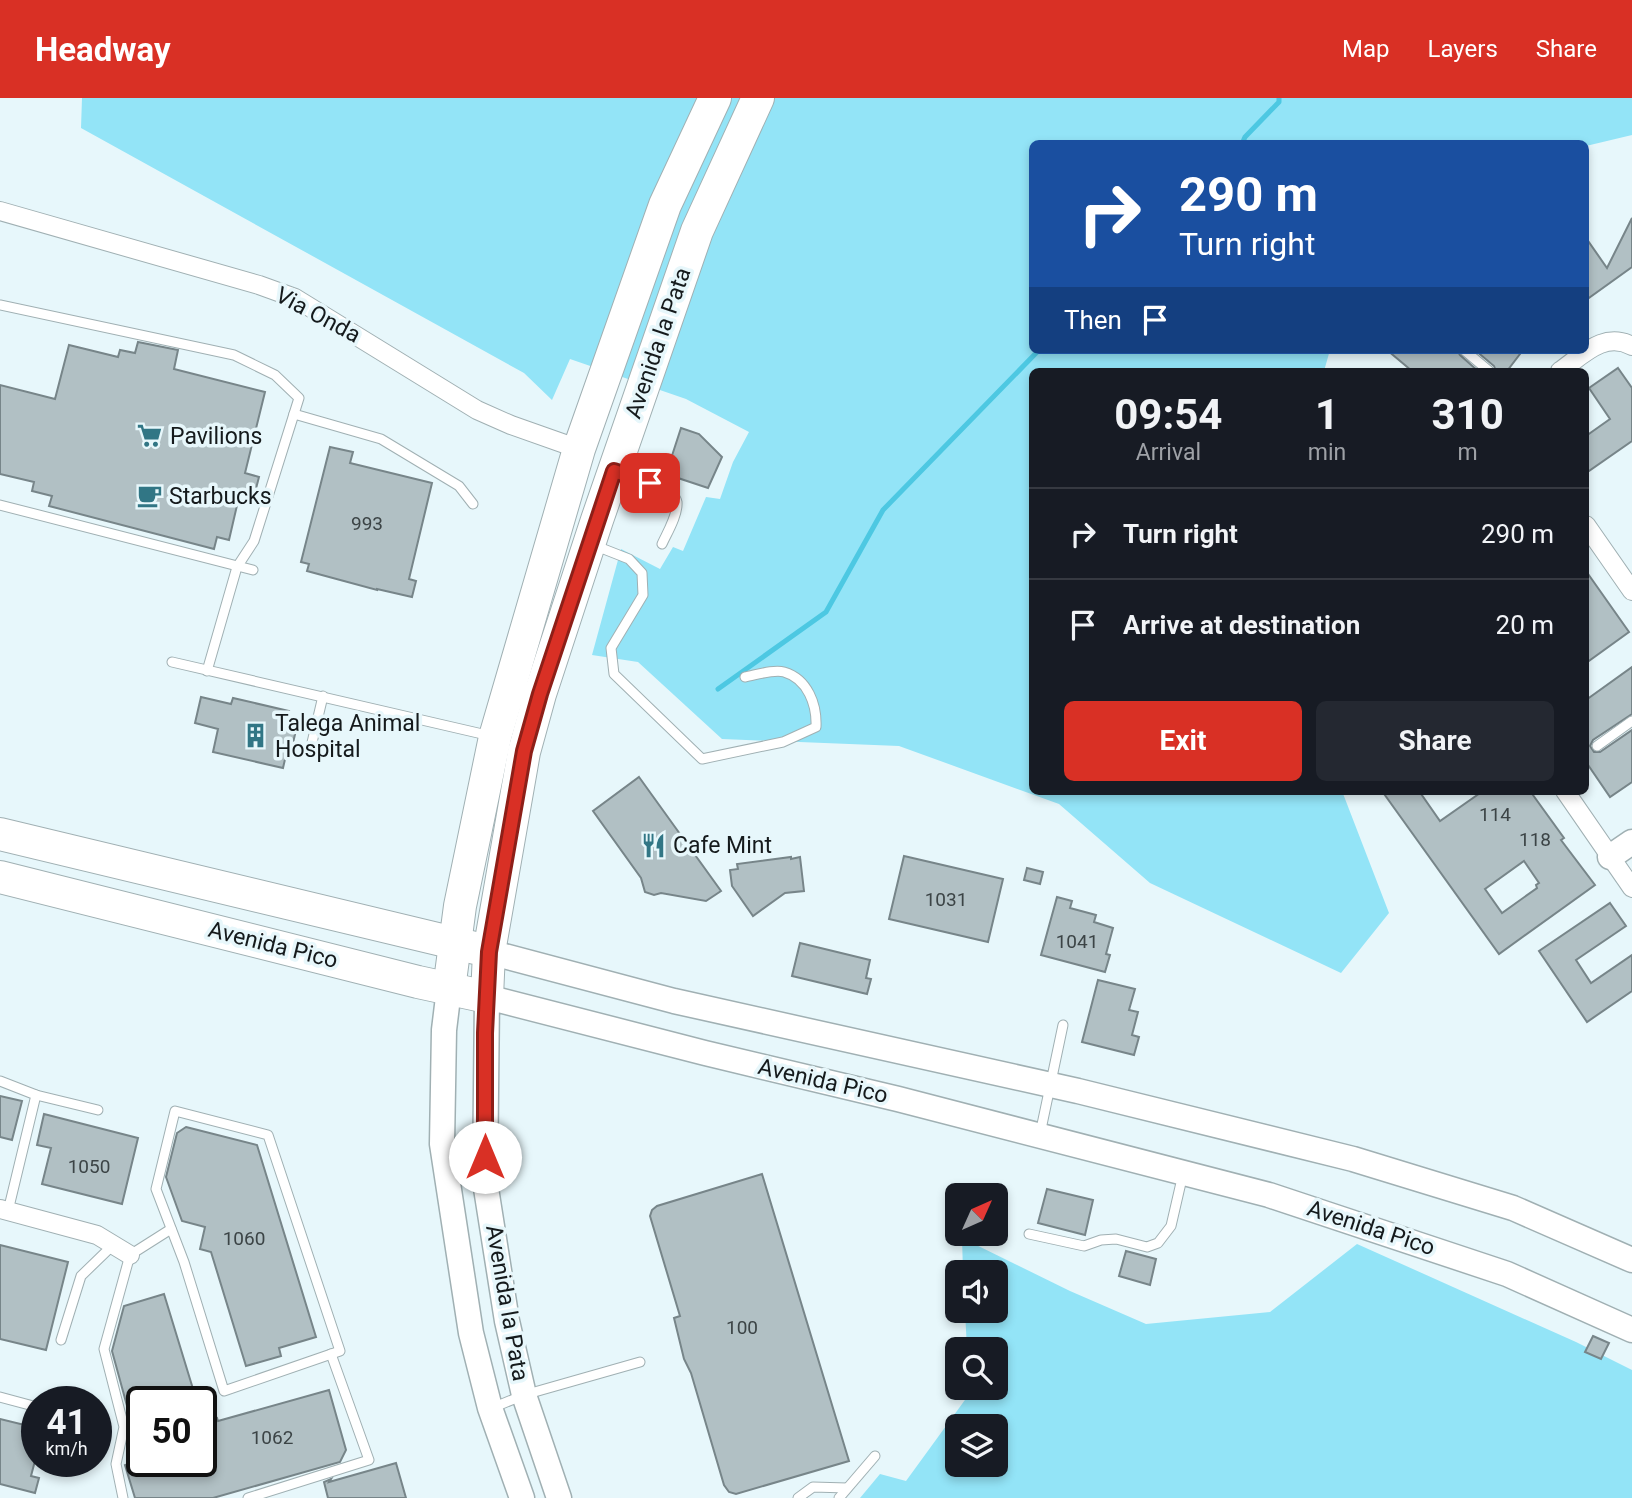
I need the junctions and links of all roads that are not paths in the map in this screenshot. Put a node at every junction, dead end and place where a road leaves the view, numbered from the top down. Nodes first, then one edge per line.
1 (715, 98) edge
2 (758, 98) edge
3 (0, 211) edge
4 (0, 304) edge
5 (1626, 343) edge
6 (1589, 350) edge
7 (1469, 354) edge
8 (1584, 354) edge
9 (1485, 368) edge
10 (1564, 368) edge
11 (294, 414) junction
12 (579, 449) junction
13 (614, 471) junction
14 (472, 504) dead end
15 (0, 505) edge
16 (1589, 529) edge
17 (593, 532) junction
18 (662, 544) dead end
19 (237, 567) junction
20 (253, 570) dead end
21 (1632, 591) edge
22 (172, 662) dead end
23 (207, 671) junction
24 (745, 677) dead end
25 (323, 696) junction
26 (1632, 722) edge
27 (495, 737) junction
28 (1597, 746) dead end
29 (310, 751) dead end
30 (1568, 795) edge
31 (0, 834) edge
32 (1632, 842) edge
33 (1610, 857) junction
34 (0, 877) edge
35 (1632, 888) edge
36 (455, 944) junction
37 (489, 952) junction
38 (449, 989) junction
39 (487, 997) junction
40 (1063, 1025) dead end
41 (0, 1081) edge
42 (1050, 1086) junction
43 (36, 1095) junction
44 (98, 1110) dead end
45 (1040, 1136) junction
46 (1183, 1173) junction
47 (4, 1210) edge
48 (171, 1229) junction
49 (1029, 1234) dead end
50 (113, 1245) junction
51 (130, 1255) junction
52 (1632, 1260) edge
53 (1632, 1330) edge
54 (61, 1340) dead end
55 (331, 1354) junction
56 (640, 1362) dead end
57 (524, 1395) junction
58 (0, 1397) edge
59 (21, 1403) edge
60 (490, 1408) junction
61 (875, 1456) dead end
62 (847, 1488) junction
63 (123, 1498) edge
64 (248, 1498) edge
65 (522, 1498) edge
66 (559, 1498) edge
67 (798, 1498) edge
68 (839, 1498) edge

1 - 12 highway, Avenida la Pata
2 - 13 highway, Avenida la Pata
3 - 12 street, Via Onda
4 - 11 lane
5 - 6 street
7 - 9 lane
8 - 10 street
11 - 14 lane
11 - 19 lane
12 - 17 highway
12 - 27 highway, Avenida la Pata
13 - 17 highway, Avenida la Pata
13 - 18 lane
15 - 19 lane
16 - 21 street
17 - 24 lane
17 - 37 highway, Avenida la Pata
19 - 20 lane
19 - 23 lane
22 - 23 lane
23 - 25 lane
25 - 27 lane
25 - 29 lane
26 - 28 lane
27 - 36 highway, Avenida la Pata
30 - 33 street
31 - 36 highway, Avenida Pico
32 - 33 main road
33 - 35 street
34 - 38 highway, Avenida Pico
36 - 37 highway, Avenida Pico
36 - 38 highway, Avenida la Pata
37 - 39 highway, Avenida la Pata
37 - 42 main road, Avenida Pico
38 - 39 highway, Avenida Pico
38 - 60 main road, Avenida la Pata
39 - 45 main road, Avenida Pico
39 - 57 main road, Avenida la Pata
40 - 42 lane
41 - 43 lane
42 - 45 lane
42 - 52 main road, Avenida Pico
43 - 44 lane
43 - 47 lane
45 - 46 main road, Avenida Pico
46 - 49 lane
46 - 53 main road, Avenida Pico
47 - 50 street
48 - 51 lane
48 - 55 lane
48 - 55 lane
50 - 51 street
50 - 54 lane
51 - 63 lane
55 - 64 lane
56 - 57 lane
57 - 60 lane
57 - 66 main road, Avenida la Pata
58 - 59 lane
60 - 65 main road, Avenida la Pata
61 - 62 lane
62 - 67 lane
62 - 68 lane

